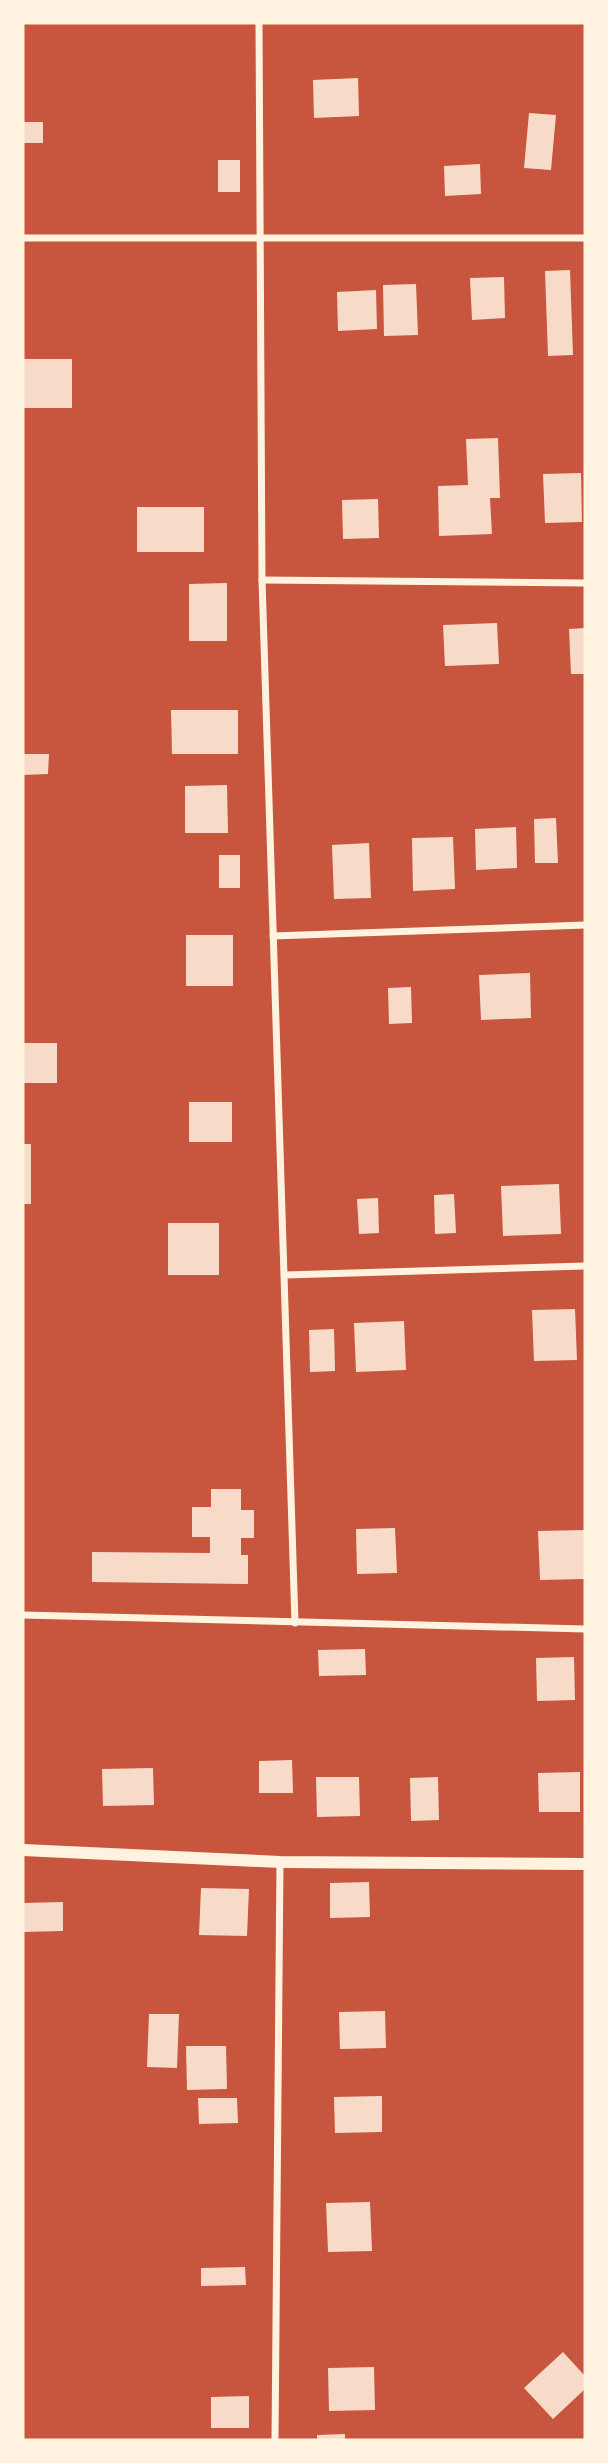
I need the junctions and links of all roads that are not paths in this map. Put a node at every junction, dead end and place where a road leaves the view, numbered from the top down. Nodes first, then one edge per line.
1 (259, 23) edge
2 (23, 238) edge
3 (259, 238) junction
4 (585, 238) edge
5 (262, 580) junction
6 (585, 583) edge
7 (585, 925) edge
8 (273, 936) junction
9 (585, 1266) edge
10 (286, 1275) junction
11 (23, 1615) edge
12 (295, 1623) junction
13 (585, 1629) edge
14 (23, 1850) edge
15 (280, 1862) junction
16 (585, 1864) edge
17 (275, 2440) edge

1 - 3 street
2 - 3 street
3 - 4 street
3 - 5 street
5 - 6 street
5 - 8 street
7 - 8 street
8 - 10 street
9 - 10 street
10 - 12 street
11 - 12 street
12 - 13 street
14 - 15 street
15 - 16 street
15 - 17 street

